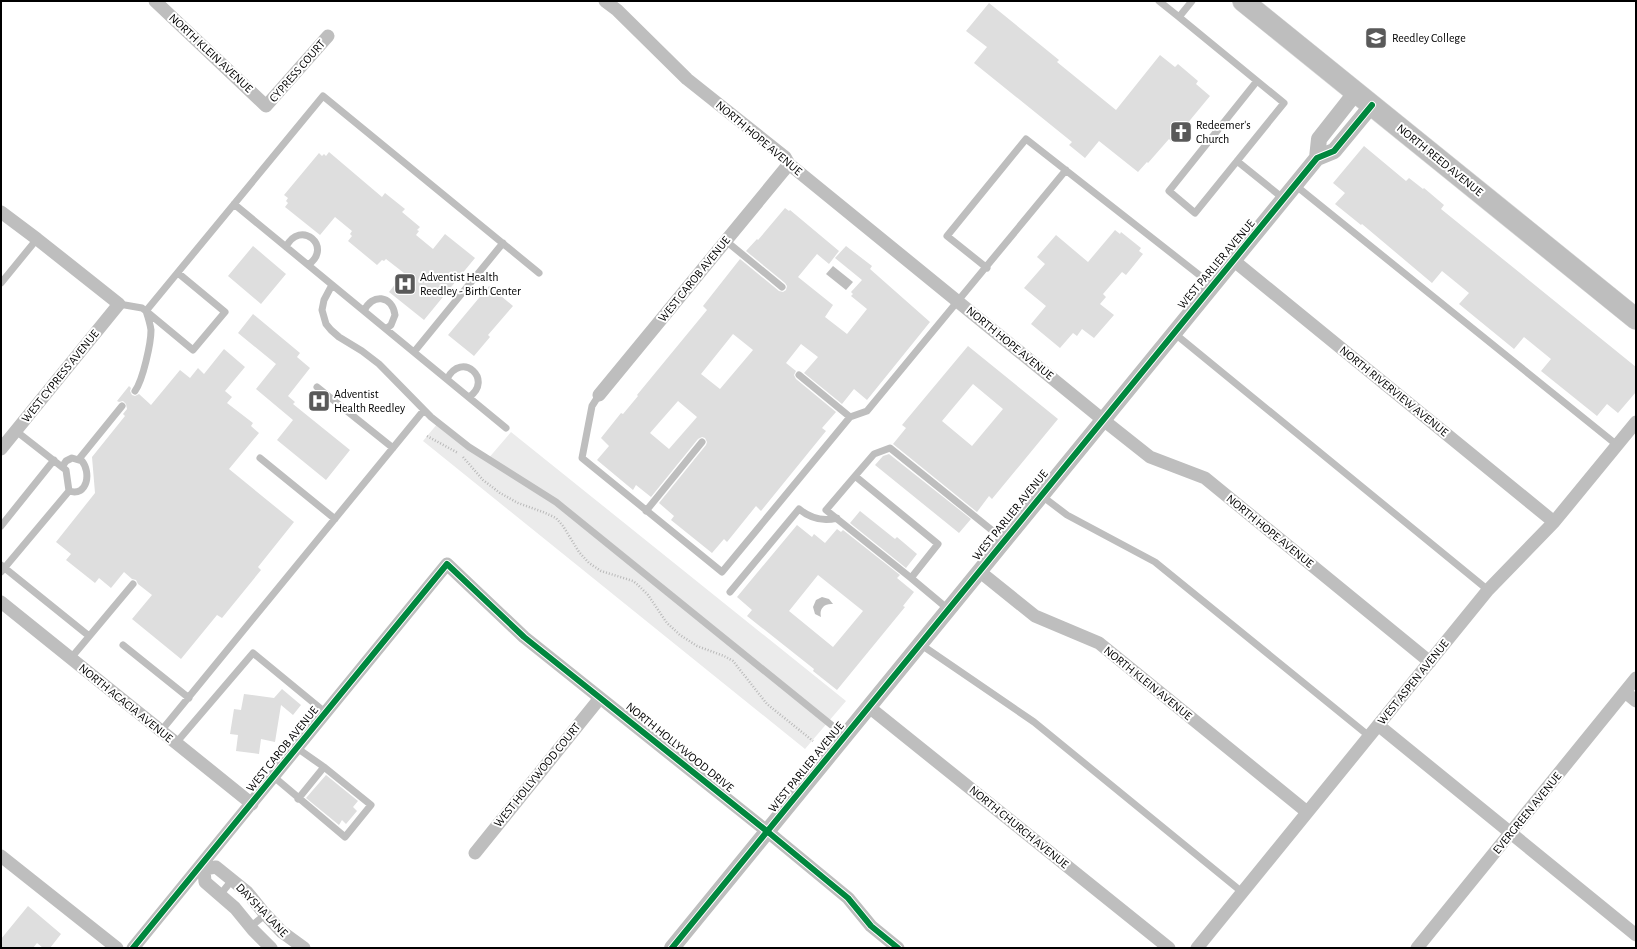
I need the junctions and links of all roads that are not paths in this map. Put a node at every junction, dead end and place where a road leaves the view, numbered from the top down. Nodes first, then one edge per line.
1 (155, 1) edge
2 (605, 1) edge
3 (1159, 1) edge
4 (1192, 1) edge
5 (1244, 1) edge
6 (621, 6) edge
7 (1179, 17) junction
8 (328, 36) dead end
9 (1257, 81) junction
10 (1356, 92) junction
11 (1372, 105) junction
12 (266, 106) joint
13 (1317, 158) junction
14 (1237, 161) junction
15 (789, 164) junction
16 (1066, 170) junction
17 (1295, 185) junction
18 (1284, 199) junction
19 (234, 204) junction
20 (1, 212) edge
21 (37, 239) junction
22 (726, 241) junction
23 (503, 243) junction
24 (286, 247) junction
25 (1233, 260) junction
26 (308, 265) junction
27 (986, 268) junction
28 (178, 273) junction
29 (539, 273) dead end
30 (1, 284) edge
31 (332, 285) junction
32 (1212, 285) junction
33 (782, 287) dead end
34 (958, 300) junction
35 (119, 304) junction
36 (146, 311) junction
37 (364, 311) junction
38 (1636, 319) edge
39 (386, 329) junction
40 (1174, 332) junction
41 (414, 352) junction
42 (799, 375) dead end
43 (447, 379) junction
44 (317, 387) dead end
45 (135, 391) dead end
46 (599, 395) joint
47 (469, 397) junction
48 (122, 406) dead end
49 (424, 410) junction
50 (850, 417) junction
51 (1102, 419) junction
52 (1636, 422) edge
53 (506, 428) dead end
54 (16, 431) junction
55 (702, 442) dead end
56 (1617, 445) junction
57 (393, 448) junction
58 (1, 449) edge
59 (260, 458) dead end
60 (79, 459) junction
61 (54, 460) junction
62 (62, 467) junction
63 (855, 476) junction
64 (69, 491) junction
65 (1041, 495) junction
66 (826, 510) junction
67 (646, 511) junction
68 (837, 518) junction
69 (335, 519) junction
70 (818, 520) junction
71 (1554, 522) junction
72 (1, 526) edge
73 (1004, 540) junction
74 (447, 564) joint
75 (2, 568) edge
76 (979, 571) junction
77 (911, 578) junction
78 (133, 584) dead end
79 (1488, 590) junction
80 (730, 592) dead end
81 (1, 602) edge
82 (948, 609) junction
83 (89, 636) junction
84 (920, 644) junction
85 (123, 645) dead end
86 (71, 658) junction
87 (1430, 662) junction
88 (1636, 678) edge
89 (1625, 692) junction
90 (188, 698) junction
91 (600, 698) junction
92 (1636, 701) edge
93 (869, 707) junction
94 (326, 712) junction
95 (1378, 725) junction
96 (161, 731) junction
97 (846, 736) junction
98 (1369, 736) junction
99 (176, 743) junction
100 (297, 748) junction
101 (324, 767) junction
102 (274, 777) junction
103 (298, 799) junction
104 (252, 804) junction
105 (1307, 812) junction
106 (768, 832) junction
107 (1510, 833) junction
108 (475, 853) dead end
109 (1, 856) edge
110 (203, 873) junction
111 (232, 880) junction
112 (1242, 892) junction
113 (220, 895) junction
114 (265, 915) junction
115 (250, 927) junction
116 (1636, 935) edge
117 (117, 948) edge
118 (134, 948) edge
119 (271, 948) edge
120 (304, 948) edge
121 (672, 948) edge
122 (898, 948) edge
123 (1169, 948) edge
124 (1197, 948) edge
125 (1417, 948) edge

1 - 12 street, NORTH KLEIN AVENUE
2 - 6 street, NORTH HOPE AVENUE
3 - 7 lane
4 - 7 lane
5 - 10 main road, NORTH REED AVENUE
6 - 15 street, NORTH HOPE AVENUE
7 - 9 lane
8 - 12 street, CYPRESS COURT
9 - 14 lane
9 - 14 lane
10 - 11 main road, NORTH REED AVENUE
10 - 13 street
11 - 13 street, WEST PARLIER AVENUE
11 - 38 main road, NORTH REED AVENUE
13 - 17 street, WEST PARLIER AVENUE
14 - 18 lane
15 - 22 street, WEST CAROB AVENUE
15 - 34 street, NORTH HOPE AVENUE
16 - 27 lane
16 - 27 lane
16 - 32 lane
17 - 18 street, WEST PARLIER AVENUE
17 - 56 lane
18 - 25 street, WEST PARLIER AVENUE
19 - 23 lane
19 - 24 lane
19 - 28 lane
20 - 21 street
21 - 30 lane
21 - 35 street
22 - 33 lane
22 - 46 street, WEST CAROB AVENUE
23 - 29 lane
23 - 41 lane
24 - 26 lane
24 - 26 lane
25 - 32 street, WEST PARLIER AVENUE
25 - 71 street, NORTH RIVERVIEW AVENUE
26 - 31 lane
27 - 34 lane
28 - 36 lane
28 - 36 lane
31 - 37 lane
31 - 49 lane
32 - 40 street, WEST PARLIER AVENUE
34 - 50 lane
34 - 51 street, NORTH HOPE AVENUE
35 - 36 lane
35 - 54 street, WEST CYPRESS AVENUE
36 - 45 lane
37 - 39 lane
37 - 39 lane
39 - 41 lane
40 - 51 street, WEST PARLIER AVENUE
40 - 79 lane
41 - 43 lane
42 - 50 lane
43 - 47 lane
43 - 47 lane
44 - 57 lane
46 - 67 lane
47 - 53 lane
48 - 60 lane
49 - 57 lane
49 - 97 lane
50 - 67 lane
51 - 65 street, WEST PARLIER AVENUE
51 - 87 street, NORTH HOPE AVENUE
52 - 56 street, WEST ASPEN AVENUE
54 - 58 street, WEST CYPRESS AVENUE
54 - 61 lane
55 - 67 lane
56 - 71 street, WEST ASPEN AVENUE
57 - 69 lane
59 - 69 lane
60 - 62 lane
60 - 64 lane
61 - 62 lane
61 - 72 lane
62 - 64 lane
63 - 66 lane
63 - 73 lane
63 - 77 lane
64 - 75 lane
65 - 73 street, WEST PARLIER AVENUE
65 - 98 lane
66 - 68 lane
66 - 70 lane
68 - 70 lane
68 - 77 lane
69 - 90 lane
70 - 80 lane
71 - 79 street, WEST ASPEN AVENUE
73 - 76 street, WEST PARLIER AVENUE
74 - 91 street, NORTH HOLLYWOOD DRIVE
74 - 94 street, WEST CAROB AVENUE
75 - 83 lane
76 - 82 street, WEST PARLIER AVENUE
76 - 105 street, NORTH KLEIN AVENUE
77 - 82 lane
78 - 83 lane
79 - 87 street, WEST ASPEN AVENUE
81 - 86 street, NORTH ACACIA AVENUE
82 - 84 street, WEST PARLIER AVENUE
83 - 86 lane
84 - 93 street, WEST PARLIER AVENUE
84 - 112 lane
85 - 90 lane
86 - 96 street, NORTH ACACIA AVENUE
87 - 95 street, WEST ASPEN AVENUE
88 - 89 street, EVERGREEN AVENUE
89 - 92 street
89 - 107 street, EVERGREEN AVENUE
90 - 96 lane
91 - 106 street, NORTH HOLLYWOOD DRIVE
91 - 108 street, WEST HOLLYWOOD COURT
93 - 97 street, WEST PARLIER AVENUE
93 - 123 street, NORTH CHURCH AVENUE
94 - 99 lane
94 - 100 street, WEST CAROB AVENUE
95 - 98 street, WEST ASPEN AVENUE
95 - 107 street
96 - 99 street, NORTH ACACIA AVENUE
97 - 106 street, WEST PARLIER AVENUE
98 - 105 street, WEST ASPEN AVENUE
99 - 104 street, NORTH ACACIA AVENUE
100 - 101 lane
100 - 102 street, WEST CAROB AVENUE
101 - 103 lane
101 - 103 lane
102 - 103 lane
102 - 104 street, WEST CAROB AVENUE
104 - 110 street, WEST CAROB AVENUE
105 - 112 street, WEST ASPEN AVENUE
106 - 121 street, WEST PARLIER AVENUE
106 - 122 street, NORTH HOLLYWOOD DRIVE
107 - 116 street
107 - 125 street, EVERGREEN AVENUE
109 - 117 street
110 - 111 street, DAYSHA LANE
110 - 113 street, DAYSHA LANE
110 - 118 street, WEST CAROB AVENUE
111 - 113 lane
111 - 114 street, DAYSHA LANE
112 - 124 street, WEST ASPEN AVENUE
113 - 115 street, DAYSHA LANE
114 - 115 lane
114 - 120 street, DAYSHA LANE
115 - 119 street, DAYSHA LANE

